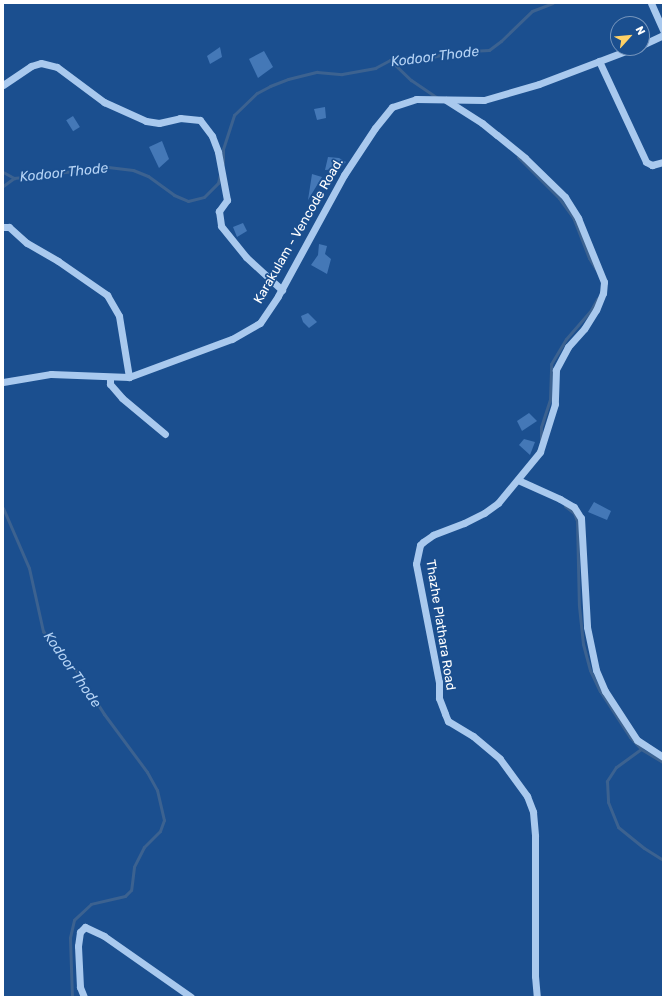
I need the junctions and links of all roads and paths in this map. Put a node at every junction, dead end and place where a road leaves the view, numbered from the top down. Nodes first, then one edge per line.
1 (651, 3) edge
2 (663, 30) edge
3 (663, 36) edge
4 (650, 42) edge
5 (612, 56) edge
6 (599, 61) junction
7 (3, 85) edge
8 (446, 100) junction
9 (663, 162) edge
10 (3, 227) edge
11 (282, 290) junction
12 (110, 377) junction
13 (129, 377) junction
14 (3, 382) edge
15 (165, 434) dead end
16 (518, 480) junction
17 (663, 757) edge
18 (84, 997) edge
19 (191, 997) edge
20 (537, 997) edge

1 - 2 street
3 - 4 street
5 - 6 street
6 - 8 street
6 - 9 street
7 - 11 street
8 - 11 street, Karakulam - Vencode Road.
8 - 16 street, Thazhe Plathara Road
10 - 13 street
11 - 13 street, Karakulam - Vencode Road.
12 - 13 street, Karakulam - Vencode Road.
12 - 14 street, Karakulam - Vencode Road.
12 - 15 street
16 - 17 street
16 - 20 street, Thazhe Plathara Road
18 - 19 street

